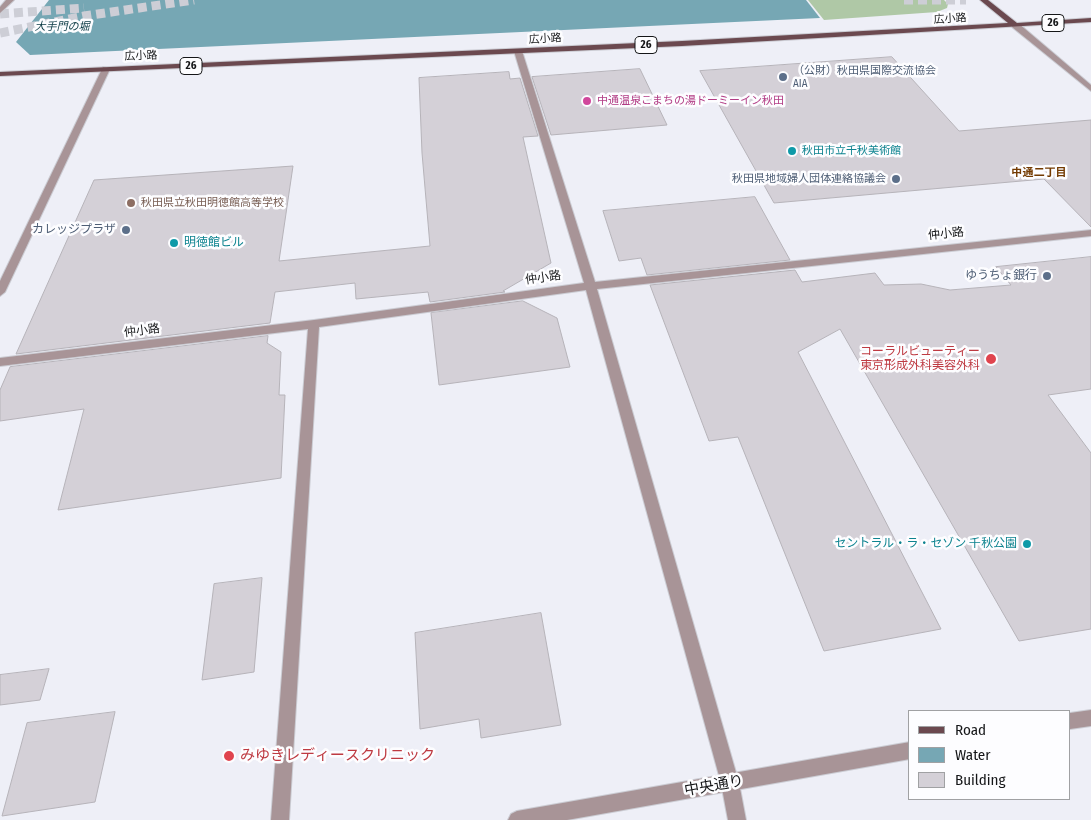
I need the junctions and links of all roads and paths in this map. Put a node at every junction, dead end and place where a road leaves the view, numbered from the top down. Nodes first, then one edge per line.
1 (10, 0) edge
2 (984, 0) edge
3 (0, 11) edge
4 (1091, 20) edge
5 (1015, 25) junction
6 (518, 51) junction
7 (106, 69) junction
8 (0, 74) edge
9 (1091, 89) edge
10 (1091, 233) edge
11 (590, 286) junction
12 (0, 292) edge
13 (314, 324) junction
14 (0, 362) edge
15 (1091, 718) edge
16 (1071, 721) edge
17 (908, 750) edge
18 (730, 783) junction
19 (280, 820) edge
20 (517, 820) edge
21 (737, 820) edge

1 - 3 street
2 - 5 main road
4 - 5 main road, 広小路 / 26
5 - 6 main road, 広小路 / 26
5 - 9 street
6 - 7 main road, 広小路 / 26
6 - 11 street
7 - 8 main road, 広小路 / 26
7 - 12 street
10 - 11 street, 仲小路
11 - 13 street, 仲小路
11 - 18 street
13 - 14 street, 仲小路
13 - 19 street
15 - 16 street
17 - 18 street, 中央通り
18 - 20 street, 中央通り
18 - 21 street

